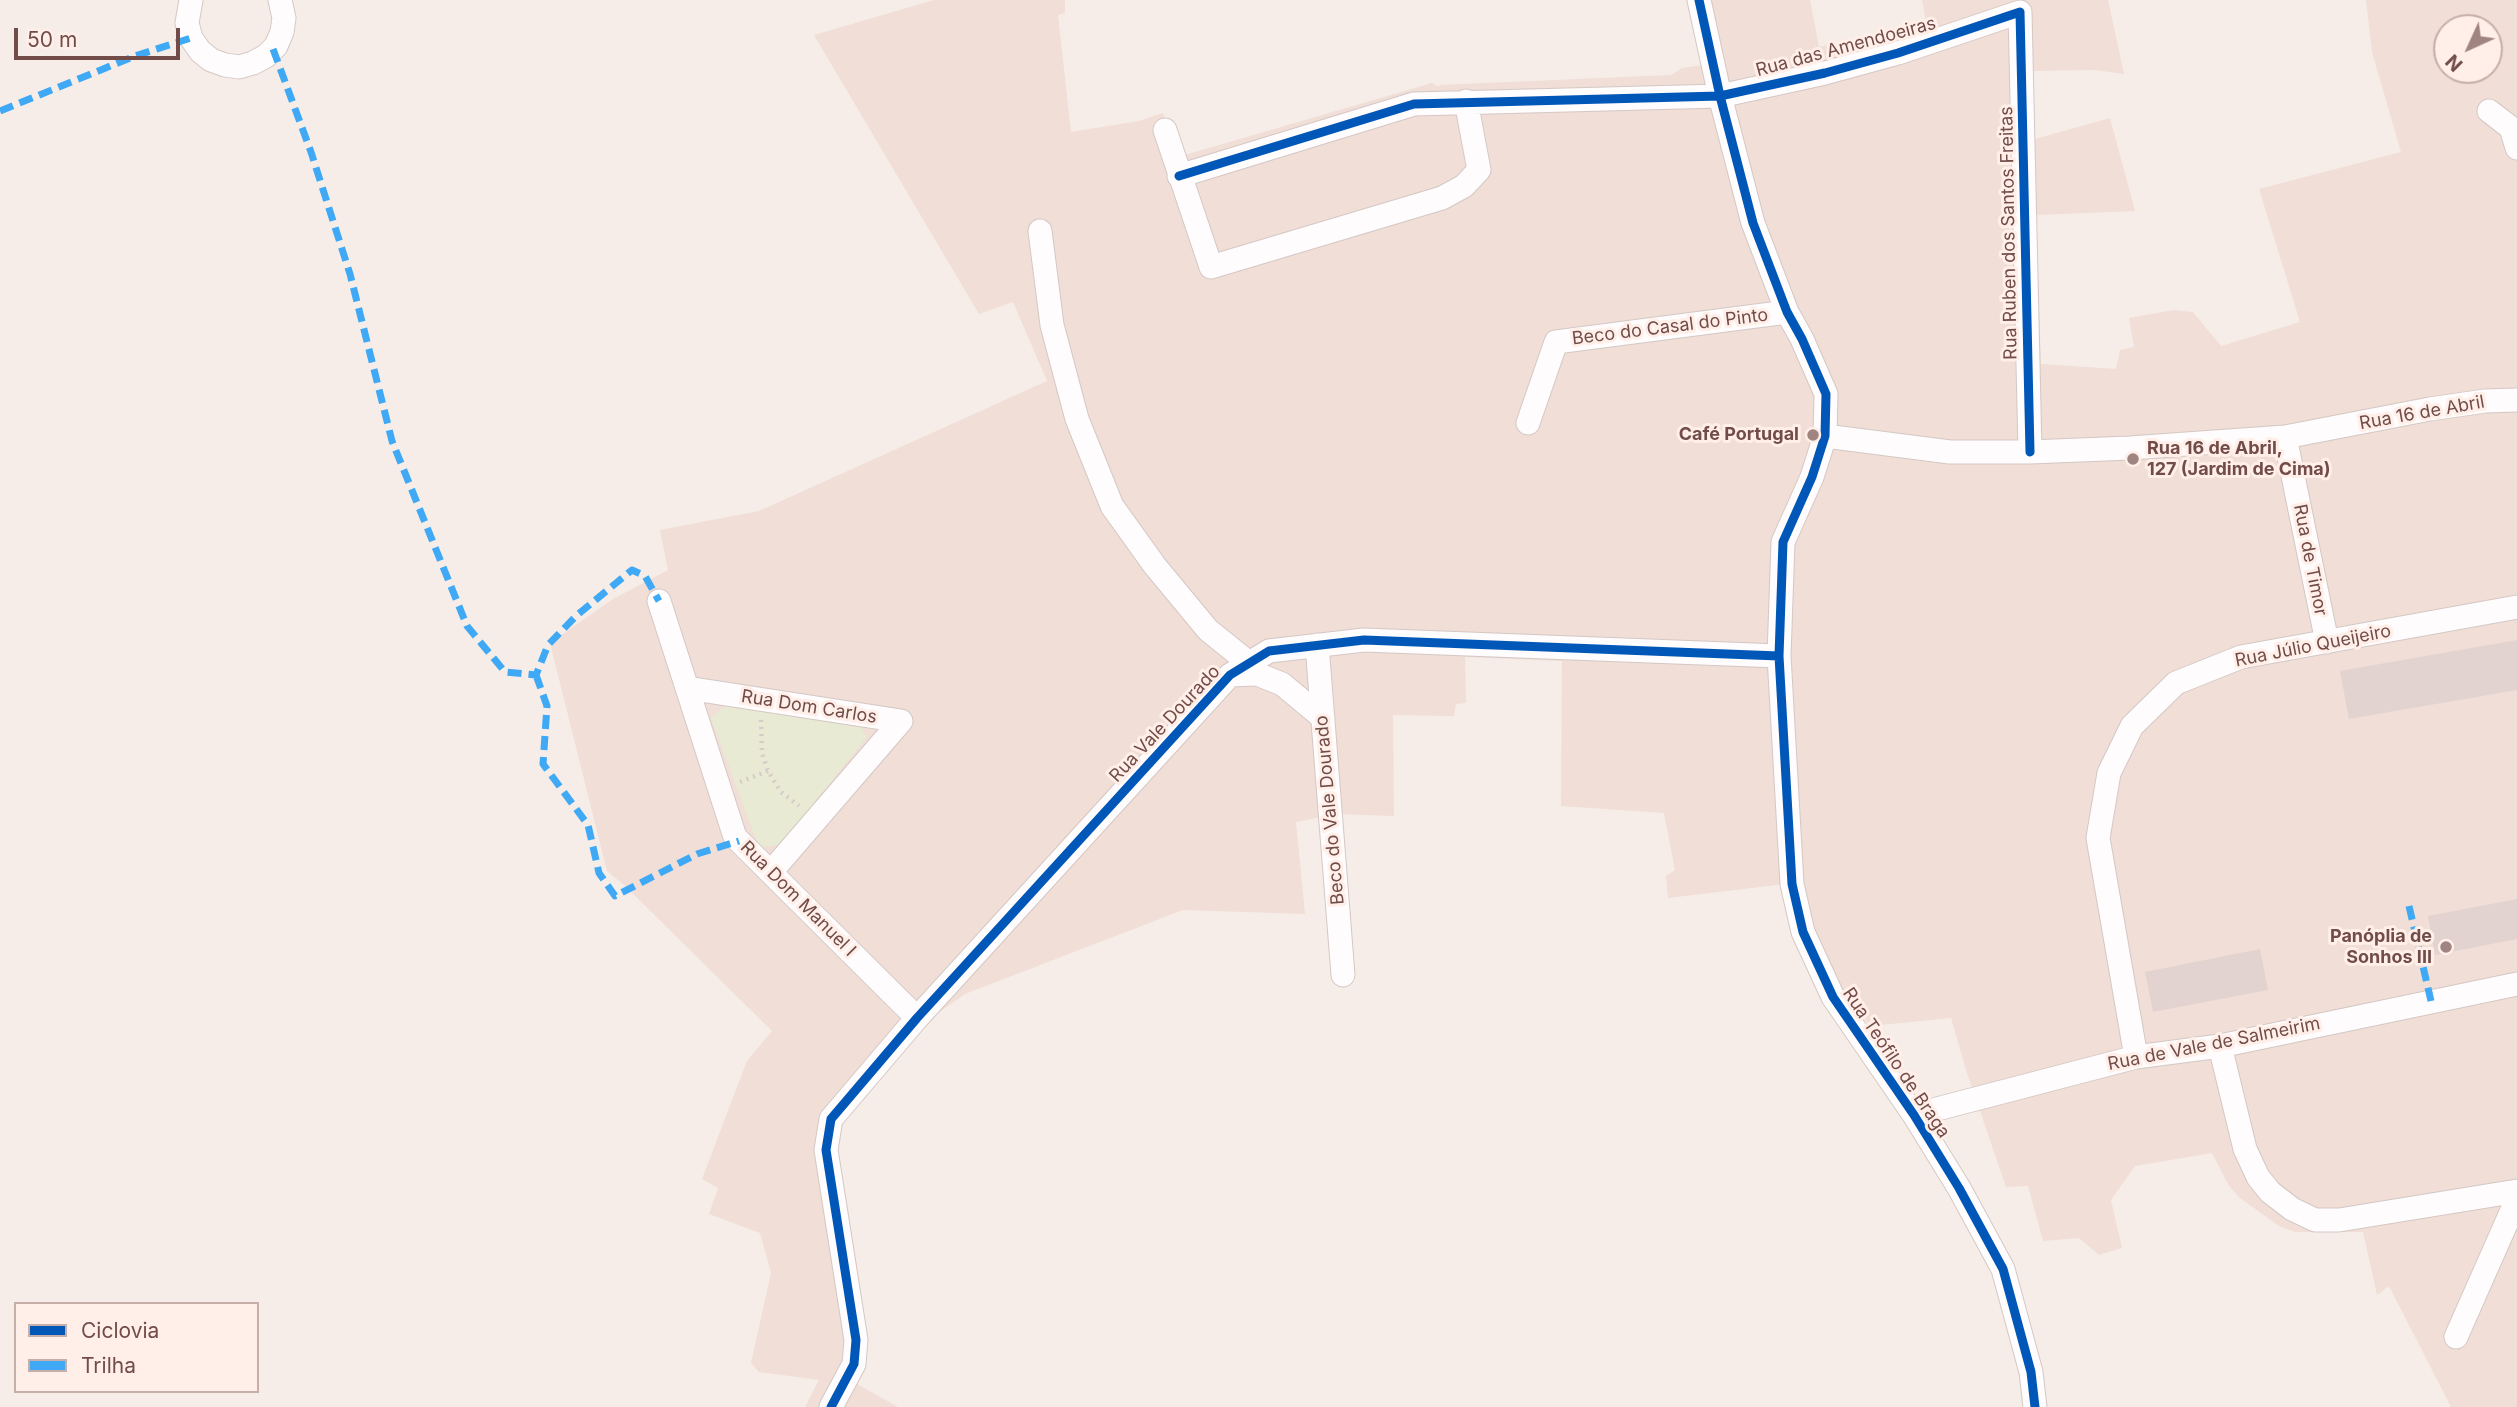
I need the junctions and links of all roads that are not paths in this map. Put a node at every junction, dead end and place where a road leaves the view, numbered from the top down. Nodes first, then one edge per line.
1 (280, 0) edge
2 (1699, 0) edge
3 (188, 2) edge
4 (2020, 12) joint
5 (1720, 96) junction
6 (1466, 101) junction
7 (2489, 111) dead end
8 (1165, 130) dead end
9 (2517, 148) edge
10 (1179, 176) junction
11 (1040, 231) dead end
12 (1787, 312) junction
13 (2517, 400) edge
14 (1528, 423) dead end
15 (1825, 436) junction
16 (2285, 438) junction
17 (2030, 452) junction
18 (659, 601) dead end
19 (2517, 607) edge
20 (2327, 642) junction
21 (1317, 645) junction
22 (1779, 656) junction
23 (1239, 669) junction
24 (687, 688) junction
25 (1322, 718) junction
26 (771, 872) junction
27 (1343, 975) dead end
28 (2517, 984) edge
29 (917, 1018) junction
30 (2220, 1046) junction
31 (2136, 1057) junction
32 (1914, 1115) junction
33 (2517, 1191) edge
34 (2517, 1199) edge
35 (2456, 1337) dead end
36 (831, 1407) edge
37 (2035, 1407) edge

1 - 3 street
2 - 5 street, Rua Teófilo de Braga
4 - 5 street, Rua das Amendoeiras
4 - 17 street, Rua Ruben dos Santos Freitas
5 - 6 street, Rua das Amendoeiras
5 - 12 street, Rua Teófilo de Braga
6 - 10 street, Rua das Amendoeiras
6 - 10 street
7 - 9 street
8 - 10 street
11 - 23 street
12 - 14 street, Beco do Casal do Pinto
12 - 15 street, Rua Teófilo de Braga
13 - 16 street, Rua 16 de Abril
15 - 17 street, Rua 16 de Abril
15 - 22 street, Rua Teófilo de Braga
16 - 17 street, Rua 16 de Abril
16 - 20 street, Rua de Timor
18 - 24 street, Rua Dom Manuel I
19 - 20 street, Rua Júlio Queijeiro
20 - 31 street, Rua Júlio Queijeiro
21 - 22 street, Rua Vale Dourado
21 - 23 street, Rua Vale Dourado
21 - 25 street, Beco do Vale Dourado
22 - 32 street, Rua Teófilo de Braga
23 - 25 street
23 - 29 street, Rua Vale Dourado
24 - 26 street, Rua Dom Manuel I
24 - 26 street, Rua Dom Carlos
25 - 27 street, Beco do Vale Dourado
26 - 29 street, Rua Dom Manuel I
28 - 30 street, Rua de Vale de Salmeirim
29 - 36 street, Rua Vale Dourado
30 - 31 street, Rua de Vale de Salmeirim
30 - 33 street
31 - 32 street, Rua de Vale de Salmeirim
32 - 37 street, Rua Teófilo de Braga
34 - 35 street

